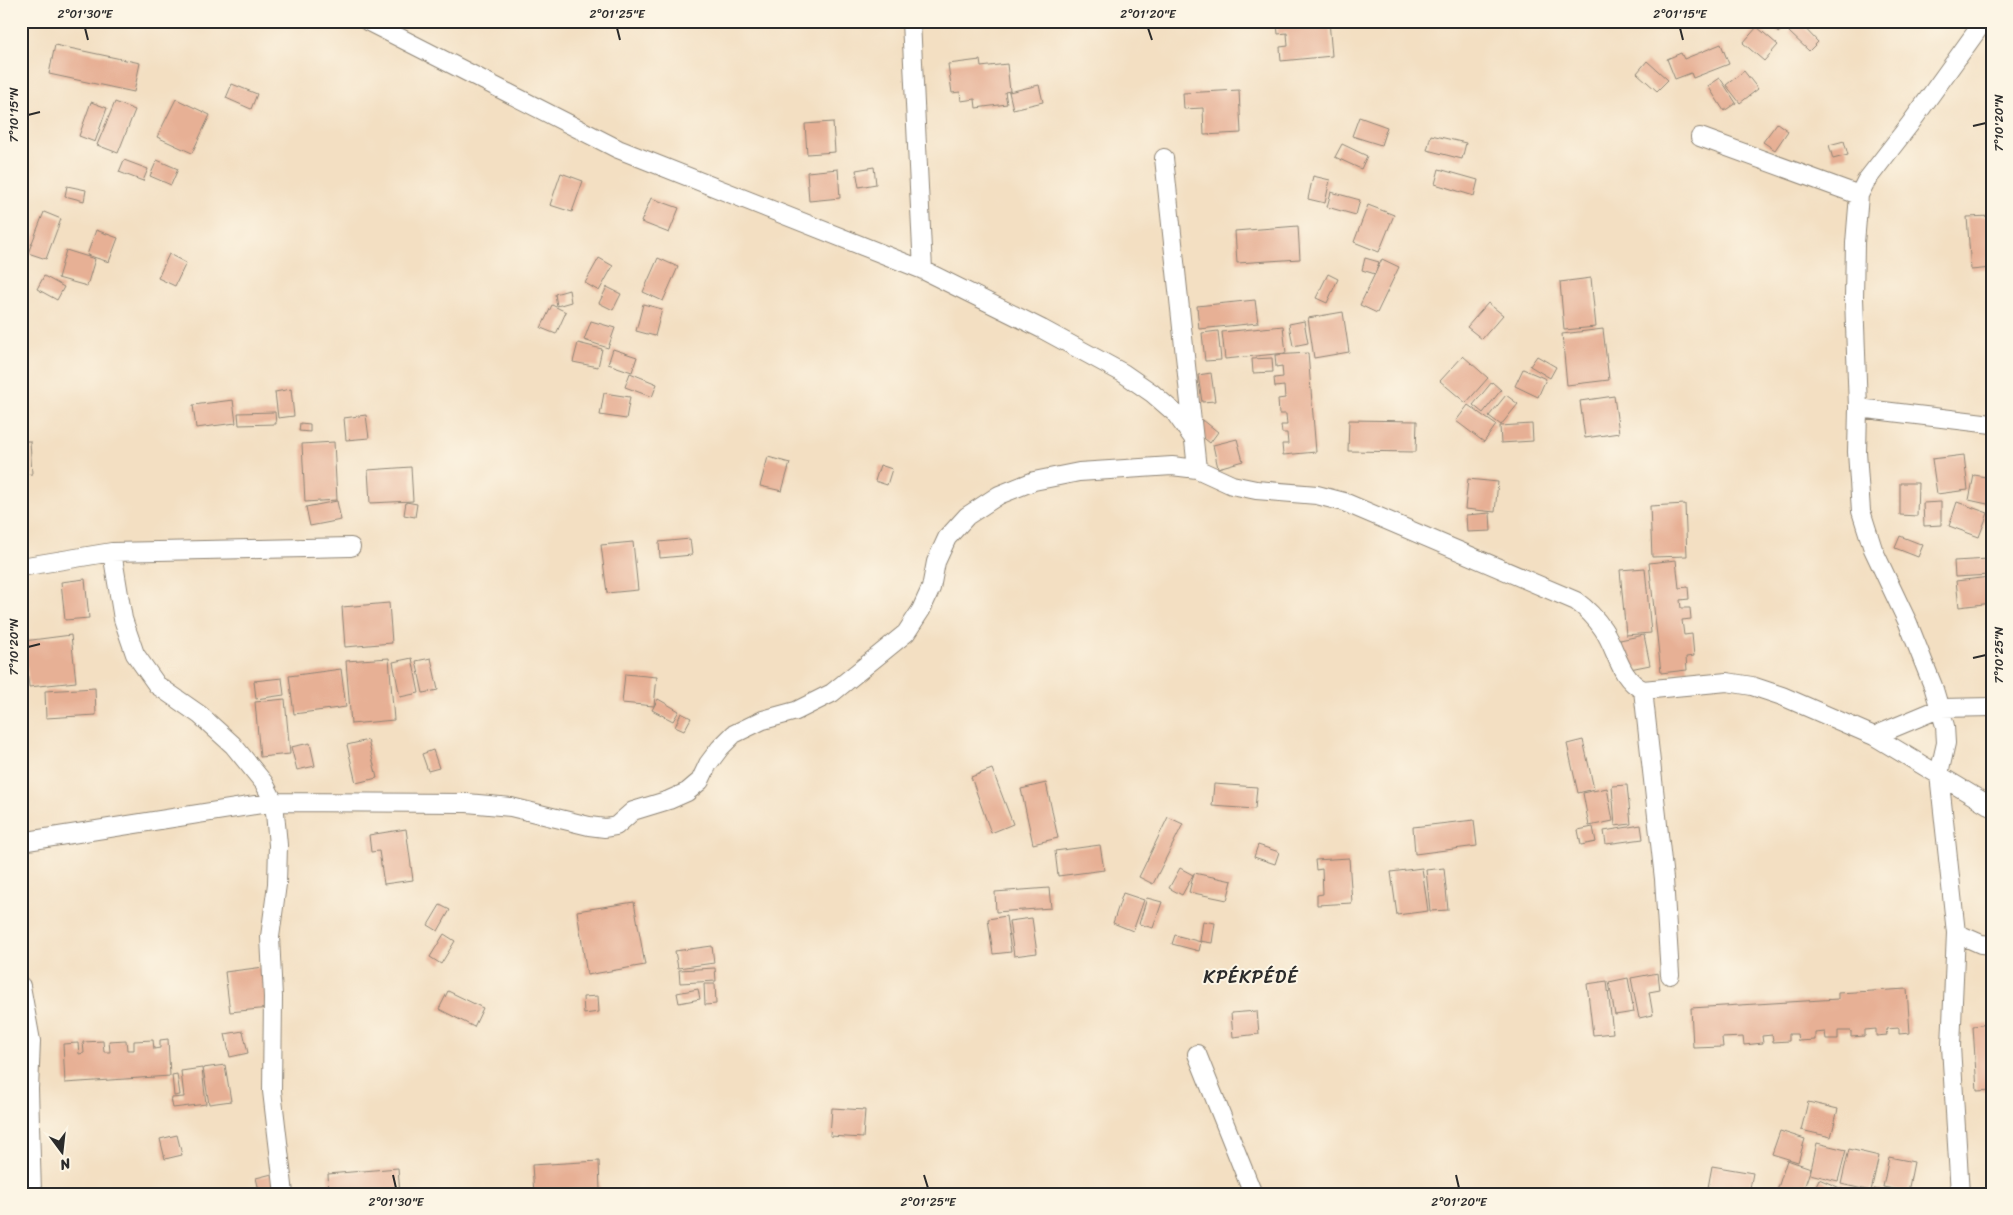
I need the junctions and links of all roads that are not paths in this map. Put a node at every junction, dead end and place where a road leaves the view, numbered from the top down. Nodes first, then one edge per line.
1 (367, 21) edge
2 (911, 21) edge
3 (1984, 21) edge
4 (1700, 137) dead end
5 (1164, 158) dead end
6 (1859, 195) junction
7 (923, 270) junction
8 (1858, 408) junction
9 (1992, 424) edge
10 (1193, 438) junction
11 (1197, 469) junction
12 (352, 547) dead end
13 (112, 552) junction
14 (21, 567) edge
15 (1643, 690) junction
16 (1992, 707) edge
17 (1941, 708) junction
18 (1874, 736) junction
19 (1938, 774) junction
20 (274, 802) junction
21 (1992, 807) edge
22 (21, 842) edge
23 (1956, 933) junction
24 (1992, 946) edge
25 (1670, 975) dead end
26 (21, 986) edge
27 (1197, 1054) dead end
28 (25, 1089) edge
29 (32, 1194) edge
30 (284, 1194) edge
31 (1253, 1194) edge
32 (1960, 1194) edge

1 - 7 street
2 - 7 street
3 - 6 street
4 - 6 street
5 - 10 street
6 - 8 street
7 - 10 street
8 - 9 street
8 - 17 street
10 - 11 street
11 - 15 street
11 - 20 street
12 - 13 street
13 - 14 street
13 - 20 street
15 - 18 street
15 - 25 street
16 - 17 street
17 - 18 street
17 - 19 street
18 - 19 street
19 - 21 street
19 - 23 street
20 - 22 street
20 - 30 street
23 - 24 street
23 - 32 street
26 - 28 street
27 - 31 street
28 - 29 street

